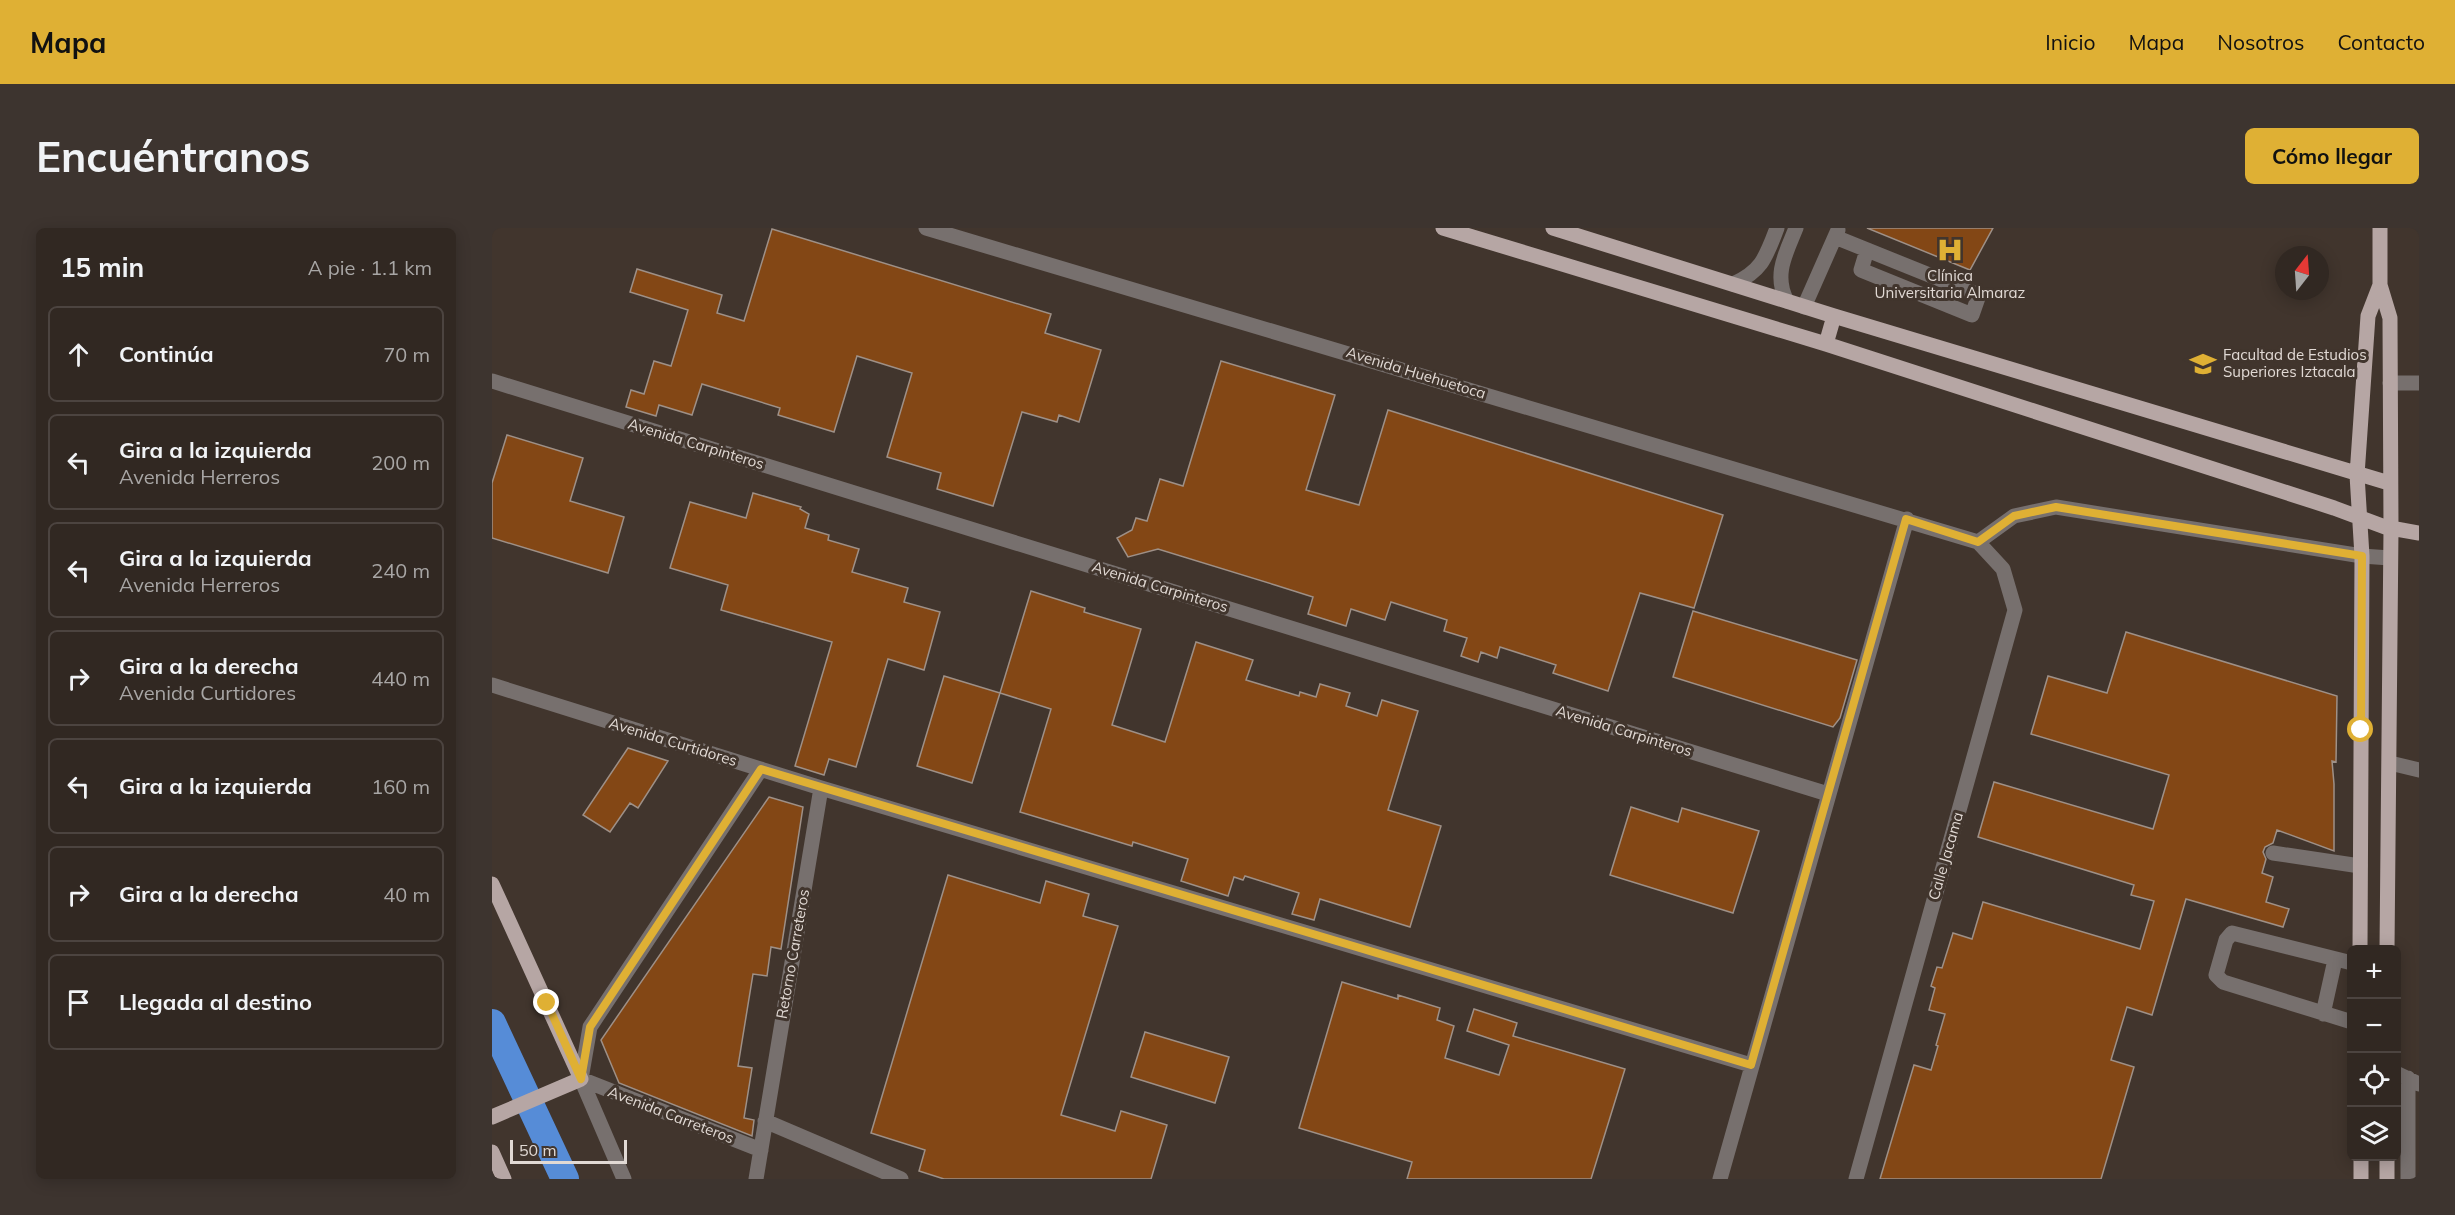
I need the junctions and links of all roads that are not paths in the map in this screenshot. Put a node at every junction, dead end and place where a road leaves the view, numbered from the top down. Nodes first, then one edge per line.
1 (926, 228) edge
2 (1443, 228) edge
3 (1553, 228) edge
4 (2380, 228) edge
5 (1776, 231) edge
6 (1837, 232) edge
7 (1794, 234) edge
8 (1867, 250) junction
9 (1733, 284) junction
10 (2380, 285) junction
11 (1787, 301) junction
12 (1804, 306) junction
13 (1834, 316) junction
14 (1826, 344) junction
15 (492, 381) edge
16 (2390, 383) junction
17 (2419, 383) edge
18 (2357, 475) junction
19 (2389, 483) junction
20 (1906, 519) junction
21 (2360, 519) junction
22 (2391, 529) junction
23 (2419, 533) edge
24 (1978, 542) junction
25 (2362, 556) junction
26 (2390, 558) junction
27 (492, 685) edge
28 (2390, 763) junction
29 (761, 769) junction
30 (2419, 770) edge
31 (821, 788) junction
32 (1828, 794) junction
33 (2273, 853) dead end
34 (2360, 866) junction
35 (492, 884) edge
36 (2360, 945) edge
37 (2387, 945) edge
38 (2335, 960) junction
39 (2347, 962) edge
40 (2324, 1014) junction
41 (2347, 1021) edge
42 (1751, 1065) junction
43 (2408, 1078) edge
44 (576, 1081) junction
45 (493, 1117) edge
46 (765, 1121) junction
47 (761, 1150) junction
48 (492, 1152) edge
49 (2361, 1161) edge
50 (2387, 1161) edge
51 (499, 1176) edge
52 (624, 1179) edge
53 (756, 1179) edge
54 (901, 1179) edge
55 (1720, 1179) edge
56 (1856, 1179) edge
57 (2361, 1179) edge
58 (2387, 1179) edge
59 (2408, 1179) edge

1 - 20 street, Avenida Huehuetoca
2 - 14 main road
3 - 9 main road
4 - 10 main road
5 - 7 street
5 - 9 street
6 - 8 street
6 - 12 street
7 - 11 street
8 - 8 street
9 - 11 main road
10 - 16 main road
10 - 18 main road
11 - 12 main road
12 - 13 main road
13 - 14 main road
13 - 18 main road
14 - 21 main road
15 - 32 street, Avenida Carpinteros
16 - 17 street
16 - 19 main road
18 - 19 main road
18 - 21 main road
19 - 22 main road
20 - 24 street, Avenida Huehuetoca
20 - 32 street
21 - 22 main road
21 - 25 main road
22 - 23 main road
22 - 26 main road
24 - 25 street
24 - 56 street, Calle Jacama
25 - 26 street
25 - 34 main road
26 - 28 main road
27 - 29 street, Avenida Curtidores
28 - 30 street
28 - 37 main road
29 - 31 street, Avenida Curtidores
29 - 44 street
31 - 42 street, Avenida Curtidores
31 - 46 street, Retorno Carreteros
32 - 42 street
33 - 34 street
34 - 36 main road
35 - 44 main road
38 - 39 street
38 - 40 street
38 - 40 street
40 - 41 street
42 - 55 street
43 - 59 street
44 - 45 main road
44 - 47 street, Avenida Carreteros
44 - 52 street
46 - 47 street, Retorno Carreteros
46 - 54 street
47 - 53 street, Retorno Carreteros
48 - 51 main road
49 - 57 main road
50 - 58 main road

